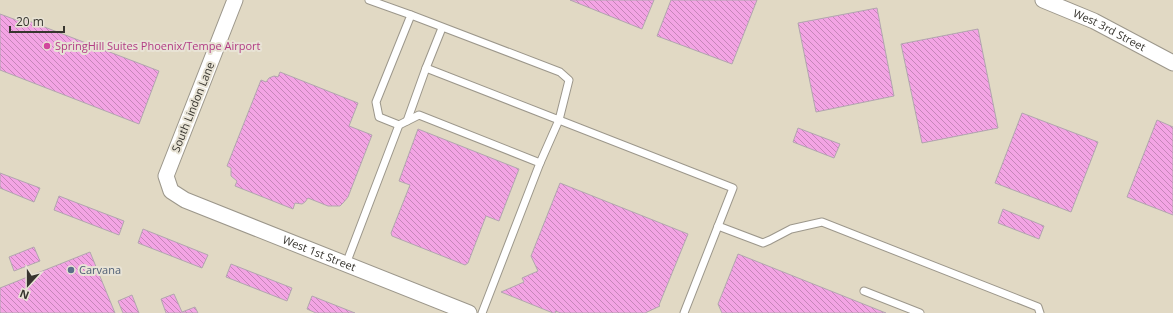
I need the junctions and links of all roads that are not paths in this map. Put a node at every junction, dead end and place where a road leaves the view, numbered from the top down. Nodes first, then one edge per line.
1 (235, 0) edge
2 (369, 0) edge
3 (1043, 0) edge
4 (411, 15) junction
5 (442, 28) junction
6 (1173, 63) edge
7 (426, 68) junction
8 (559, 120) junction
9 (407, 121) junction
10 (399, 125) junction
11 (540, 163) junction
12 (171, 191) joint
13 (718, 226) junction
14 (346, 264) junction
15 (864, 291) dead end
16 (469, 313) edge
17 (482, 313) edge
18 (684, 313) edge
19 (920, 313) edge
20 (1040, 313) edge

1 - 12 street, South Lindon Lane
2 - 4 lane
3 - 6 street, West 3rd Street
4 - 5 lane
4 - 10 lane
5 - 7 lane
5 - 8 lane
7 - 8 lane
7 - 9 lane
8 - 11 lane
8 - 13 lane
9 - 10 lane
9 - 11 lane
10 - 14 lane
11 - 17 lane
12 - 14 street, West 1st Street
13 - 18 lane
13 - 20 lane
14 - 16 street, West 1st Street
15 - 19 lane

